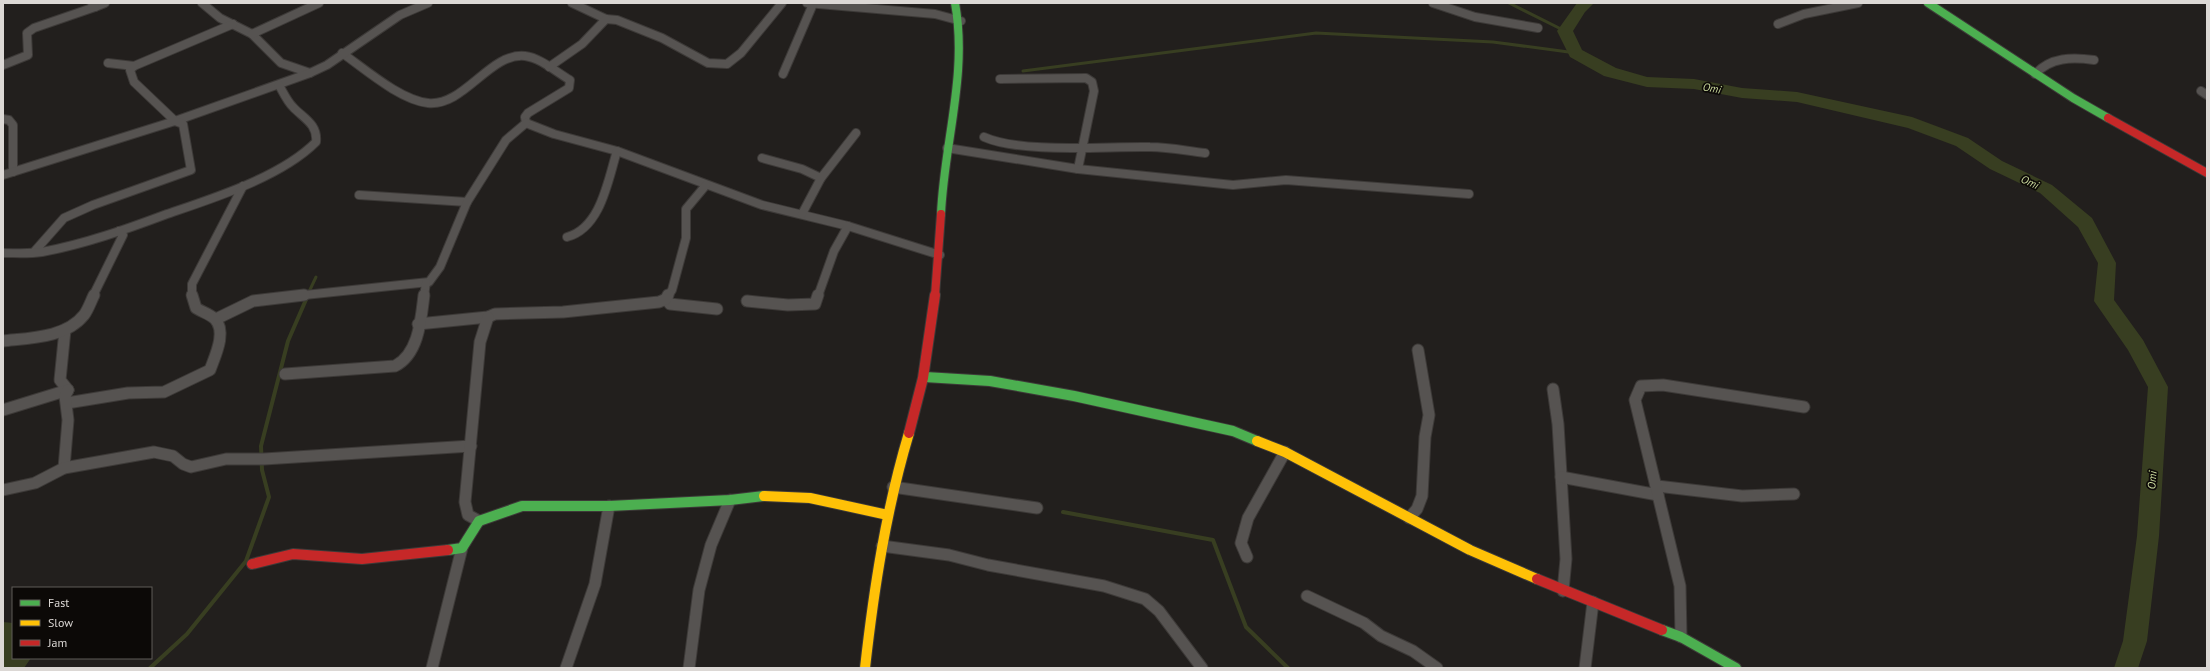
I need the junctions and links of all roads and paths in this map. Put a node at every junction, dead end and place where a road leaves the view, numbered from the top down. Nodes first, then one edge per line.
1 (105, 3) edge
2 (202, 3) edge
3 (319, 3) edge
4 (428, 3) edge
5 (572, 3) edge
6 (782, 3) edge
7 (807, 3) edge
8 (955, 3) edge
9 (1433, 3) edge
10 (1858, 3) edge
11 (1928, 3) edge
12 (813, 4) edge
13 (93, 5) edge
14 (606, 19) junction
15 (961, 20) junction
16 (233, 24) junction
17 (1778, 24) dead end
18 (1538, 28) dead end
19 (252, 34) junction
20 (342, 53) junction
21 (2094, 60) dead end
22 (108, 64) dead end
23 (3, 65) edge
24 (134, 66) junction
25 (549, 67) junction
26 (310, 73) junction
27 (783, 74) dead end
28 (2035, 74) junction
29 (1000, 79) dead end
30 (279, 85) junction
31 (3, 119) edge
32 (175, 121) junction
33 (526, 123) junction
34 (856, 133) dead end
35 (984, 137) dead end
36 (947, 148) junction
37 (1083, 148) junction
38 (617, 151) junction
39 (1205, 153) dead end
40 (762, 158) dead end
41 (1078, 169) junction
42 (13, 172) junction
43 (2206, 172) edge
44 (3, 175) edge
45 (821, 178) junction
46 (706, 185) junction
47 (243, 186) junction
48 (1469, 194) dead end
49 (359, 196) dead end
50 (467, 202) junction
51 (802, 214) junction
52 (848, 226) junction
53 (119, 231) junction
54 (567, 237) dead end
55 (34, 252) junction
56 (3, 253) edge
57 (940, 255) junction
58 (426, 283) junction
59 (666, 300) junction
60 (747, 301) dead end
61 (717, 309) dead end
62 (488, 317) junction
63 (216, 319) junction
64 (418, 324) junction
65 (65, 330) junction
66 (3, 341) edge
67 (1418, 350) dead end
68 (285, 374) dead end
69 (925, 377) junction
70 (1553, 389) dead end
71 (68, 390) junction
72 (67, 403) junction
73 (1804, 407) dead end
74 (3, 410) edge
75 (471, 446) junction
76 (1286, 452) junction
77 (64, 468) junction
78 (1561, 477) junction
79 (894, 487) junction
80 (3, 490) edge
81 (1658, 491) junction
82 (1794, 494) dead end
83 (730, 500) junction
84 (609, 506) junction
85 (1037, 508) dead end
86 (888, 515) junction
87 (1409, 518) junction
88 (479, 521) junction
89 (882, 546) junction
90 (462, 548) junction
91 (1247, 557) dead end
92 (252, 564) dead end
93 (1563, 592) junction
94 (1307, 596) dead end
95 (1593, 602) junction
96 (1681, 637) junction
97 (432, 668) edge
98 (566, 668) edge
99 (689, 668) edge
100 (865, 668) edge
101 (1202, 668) edge
102 (1437, 668) edge
103 (1585, 668) edge
104 (1736, 668) edge

1 - 13 street
2 - 16 street
3 - 19 street
4 - 20 street
5 - 14 street
6 - 14 street
7 - 12 street
8 - 15 street
9 - 18 street
10 - 17 street
11 - 28 street
12 - 15 street
12 - 27 street
13 - 23 street
14 - 25 street
15 - 36 street
16 - 19 street
16 - 24 street
19 - 26 street
20 - 25 street
20 - 26 street
21 - 28 street
22 - 24 street
24 - 32 street
25 - 33 street
26 - 30 street
28 - 43 street
29 - 37 street
30 - 32 street
30 - 47 street
31 - 42 street
32 - 42 street
32 - 55 street
33 - 38 street
33 - 50 street
34 - 45 street
35 - 37 street
36 - 41 street
36 - 57 street
37 - 39 street
37 - 41 street
38 - 46 street
38 - 54 street
40 - 45 street
41 - 48 street
42 - 44 street
45 - 51 street
46 - 51 street
46 - 59 street
47 - 53 street
47 - 63 street
49 - 50 street
50 - 58 street
51 - 52 street
52 - 57 street
52 - 60 street
53 - 55 street
53 - 65 street
55 - 56 street
57 - 69 street
58 - 63 street
58 - 64 street
59 - 61 street
59 - 62 street
62 - 64 street
62 - 75 street
63 - 72 street
64 - 68 street
65 - 66 street
65 - 71 street
67 - 87 street
69 - 76 street
69 - 79 street
70 - 78 street
71 - 72 street
71 - 74 street
72 - 77 street
73 - 81 street
75 - 77 street
75 - 88 street
76 - 87 street
76 - 91 street
77 - 80 street
78 - 81 street
78 - 93 street
79 - 85 street
79 - 86 street
81 - 82 street
81 - 96 street
83 - 84 street
83 - 86 street
83 - 99 street
84 - 88 street
84 - 98 street
86 - 89 street
87 - 93 street
88 - 90 street
89 - 100 street
89 - 101 street
90 - 92 street
90 - 97 street
93 - 95 street
94 - 102 street
95 - 96 street
95 - 103 street
96 - 104 street

